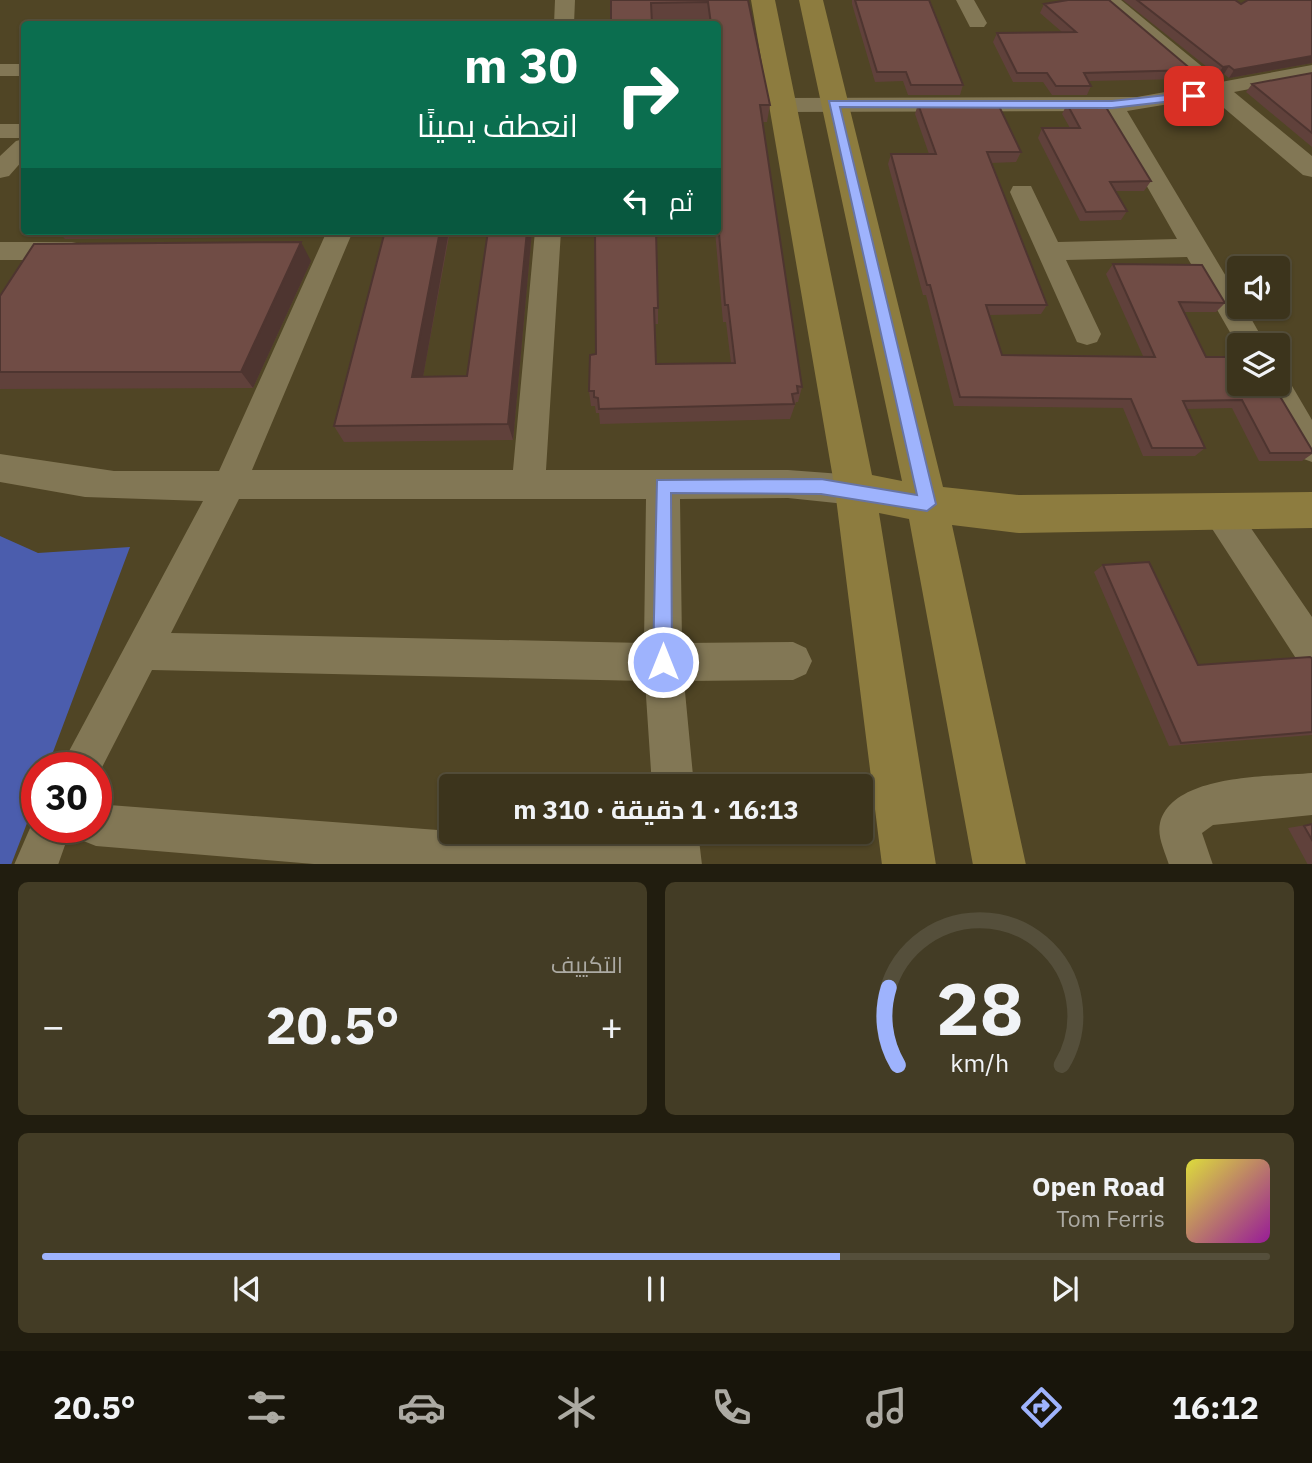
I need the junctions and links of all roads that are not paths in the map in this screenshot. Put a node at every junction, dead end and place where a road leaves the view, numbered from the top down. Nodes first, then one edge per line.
1 (565, 0) edge
2 (763, 0) edge
3 (811, 0) edge
4 (964, 0) edge
5 (1109, 0) edge
6 (564, 21) edge
7 (977, 23) dead end
8 (0, 70) edge
9 (21, 70) edge
10 (1312, 71) edge
11 (1215, 90) junction
12 (833, 104) junction
13 (782, 105) junction
14 (1112, 105) junction
15 (0, 131) edge
16 (21, 131) edge
17 (21, 149) edge
18 (1312, 169) edge
19 (0, 170) edge
20 (1023, 192) dead end
21 (548, 235) edge
22 (327, 243) edge
23 (1196, 248) junction
24 (0, 251) edge
25 (98, 251) edge
26 (1051, 251) junction
27 (1245, 333) edge
28 (1087, 334) dead end
29 (1282, 396) edge
30 (1312, 448) edge
31 (0, 468) edge
32 (229, 485) junction
33 (663, 485) junction
34 (528, 486) junction
35 (855, 490) junction
36 (927, 504) junction
37 (1312, 510) edge
38 (1221, 513) junction
39 (1312, 650) edge
40 (142, 651) junction
41 (793, 661) dead end
42 (663, 662) junction
43 (88, 752) edge
44 (672, 774) edge
45 (1312, 794) edge
46 (112, 826) edge
47 (44, 843) edge
48 (678, 844) edge
49 (36, 864) edge
50 (909, 864) edge
51 (1000, 864) edge
52 (1191, 864) edge

1 - 6 street
2 - 13 street
3 - 12 street
4 - 7 street
5 - 11 street
8 - 9 street
10 - 11 street
11 - 14 street
11 - 18 street
12 - 13 street
12 - 14 street
12 - 36 street
13 - 35 street
14 - 23 street
15 - 16 street
17 - 19 street
20 - 26 street
21 - 34 street
22 - 32 street
23 - 26 street
23 - 27 street
24 - 25 street
26 - 28 street
29 - 30 street
31 - 32 street
32 - 34 street
32 - 40 street
33 - 34 street
33 - 35 street
33 - 42 street
35 - 36 street
35 - 50 street
36 - 38 street
36 - 51 street
37 - 38 street
38 - 39 street
40 - 42 street
40 - 43 street
41 - 42 street
42 - 44 street
45 - 52 street
46 - 48 street
47 - 49 street

